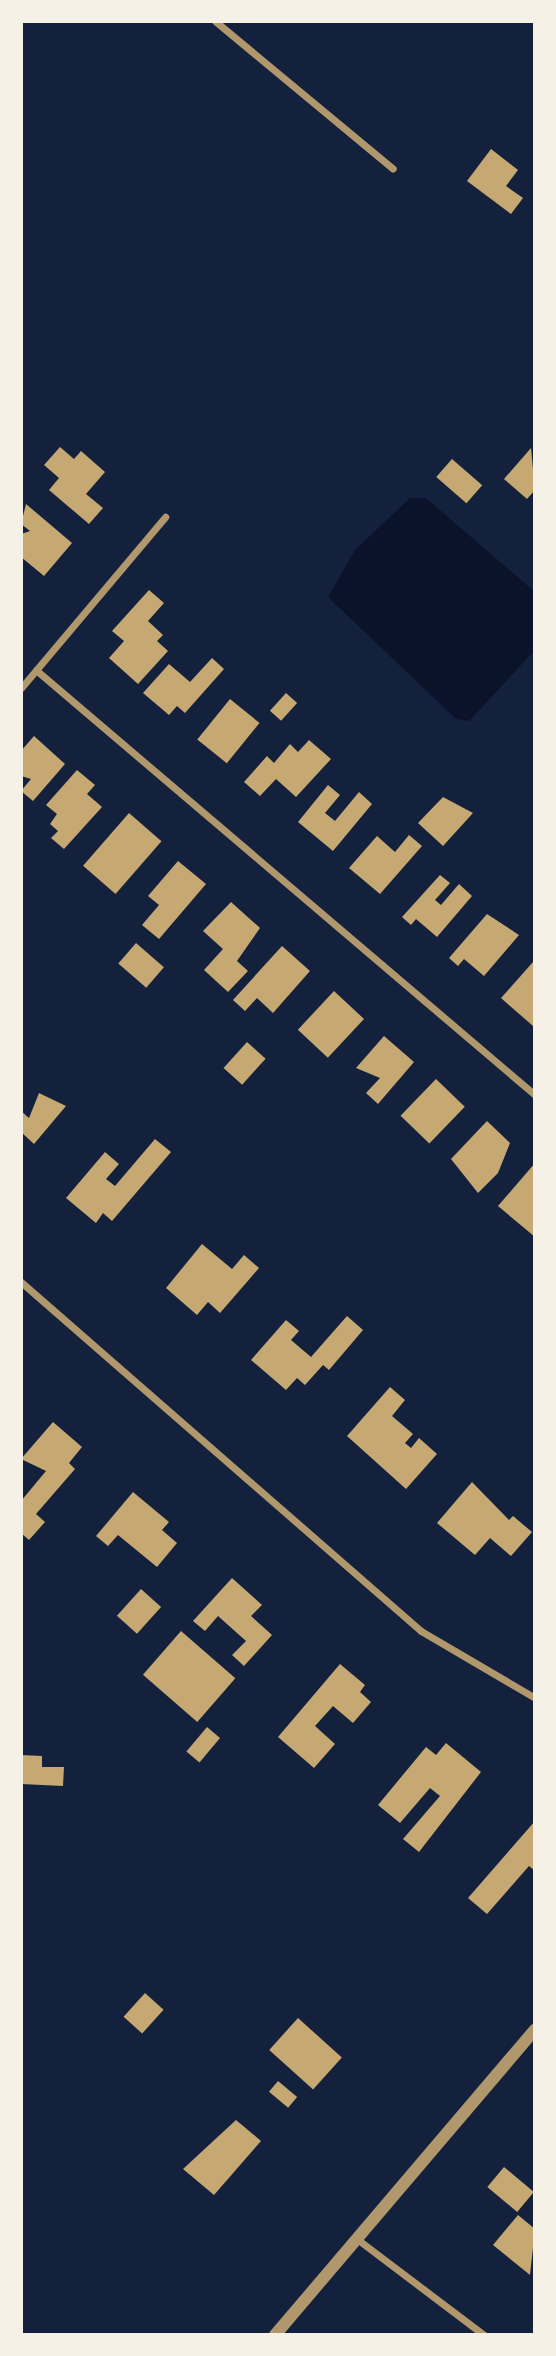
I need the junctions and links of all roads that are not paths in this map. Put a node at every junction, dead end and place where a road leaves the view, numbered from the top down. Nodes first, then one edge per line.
1 (215, 21) edge
2 (393, 169) dead end
3 (165, 517) dead end
4 (36, 670) junction
5 (21, 688) edge
6 (535, 1095) edge
7 (21, 1282) edge
8 (535, 1698) edge
9 (535, 2030) edge
10 (357, 2239) junction
11 (275, 2335) edge
12 (484, 2335) edge

1 - 2 street
3 - 4 street
4 - 5 street
4 - 6 street
7 - 8 street
9 - 10 street
10 - 11 street
10 - 12 street

